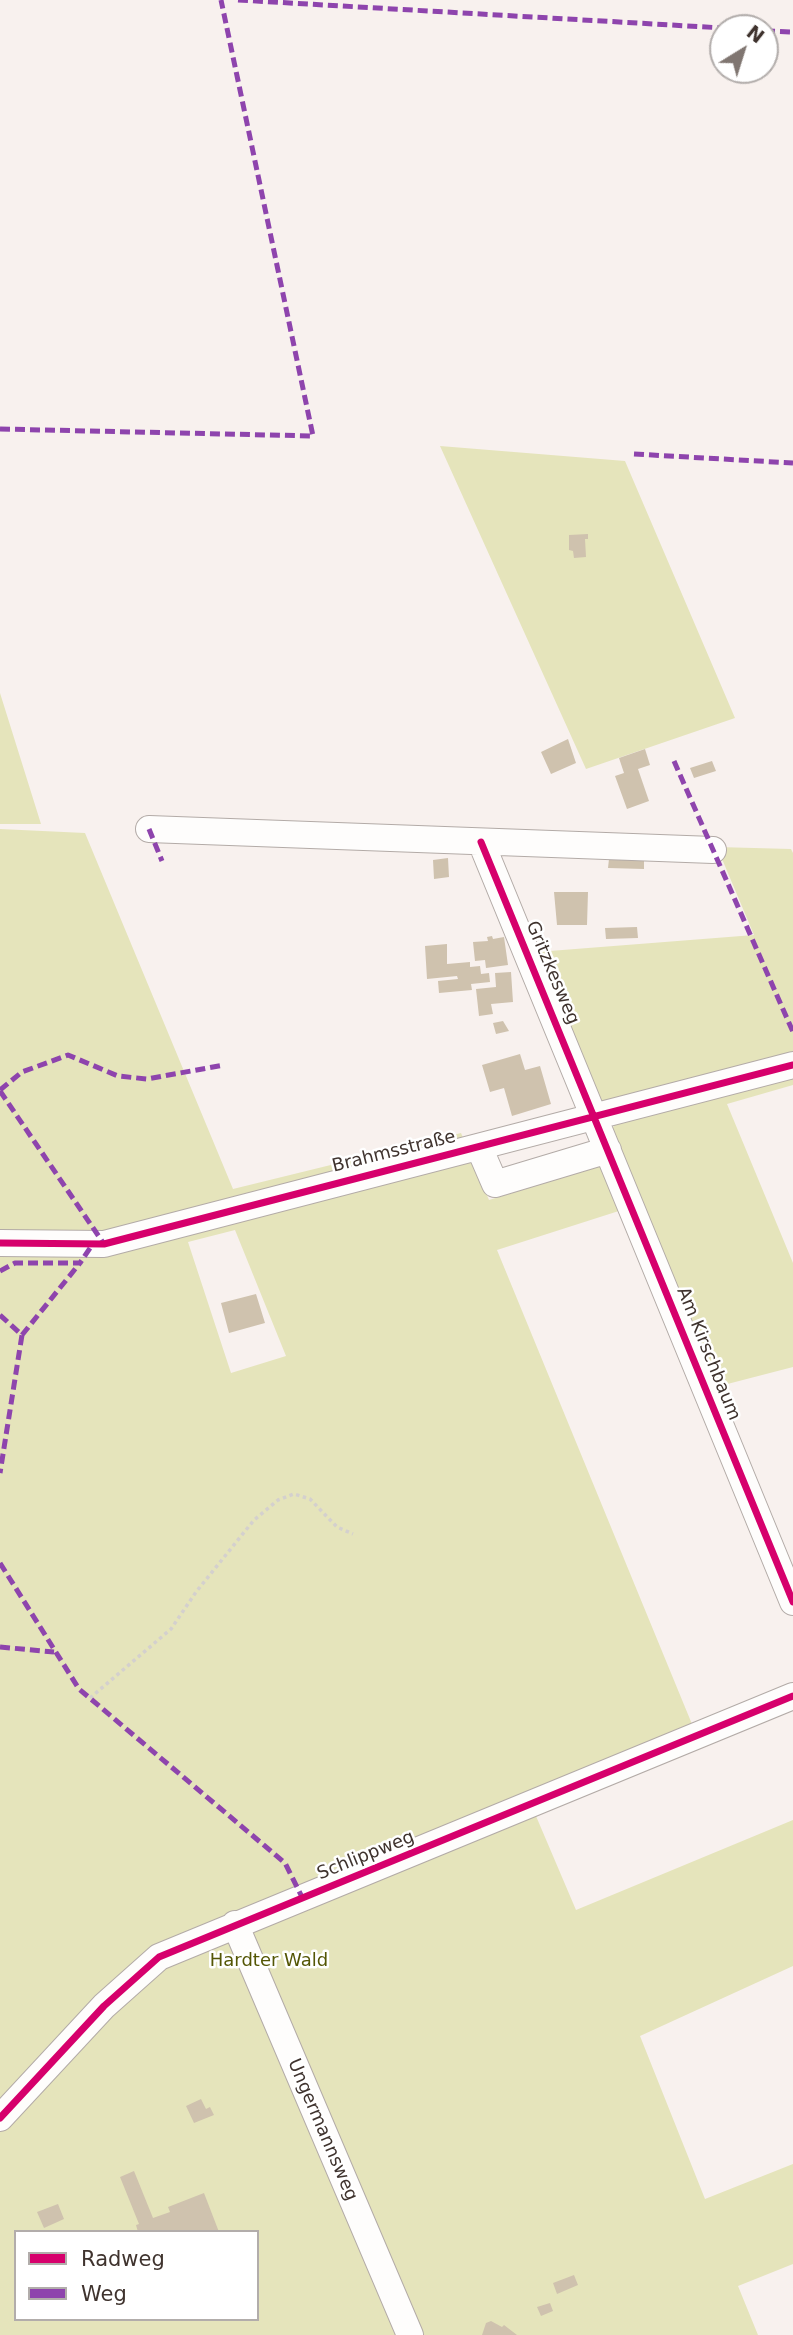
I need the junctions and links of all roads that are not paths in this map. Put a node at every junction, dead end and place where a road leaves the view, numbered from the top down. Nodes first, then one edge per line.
1 (149, 830) dead end
2 (481, 842) junction
3 (713, 849) dead end
4 (793, 1065) edge
5 (594, 1117) junction
6 (479, 1147) junction
7 (608, 1150) junction
8 (0, 1243) edge
9 (793, 1602) edge
10 (793, 1696) edge
11 (235, 1924) junction
12 (0, 2118) edge
13 (410, 2335) edge

1 - 2 street
2 - 3 street
2 - 5 street, Gritzkesweg
4 - 5 street, Brahmsstraße
5 - 6 street, Brahmsstraße
5 - 7 street, Am Kirschbaum
6 - 7 street
6 - 8 street, Brahmsstraße
7 - 9 street, Am Kirschbaum
10 - 11 street, Schlippweg
11 - 12 street, Schlippweg
11 - 13 street, Ungermannsweg

